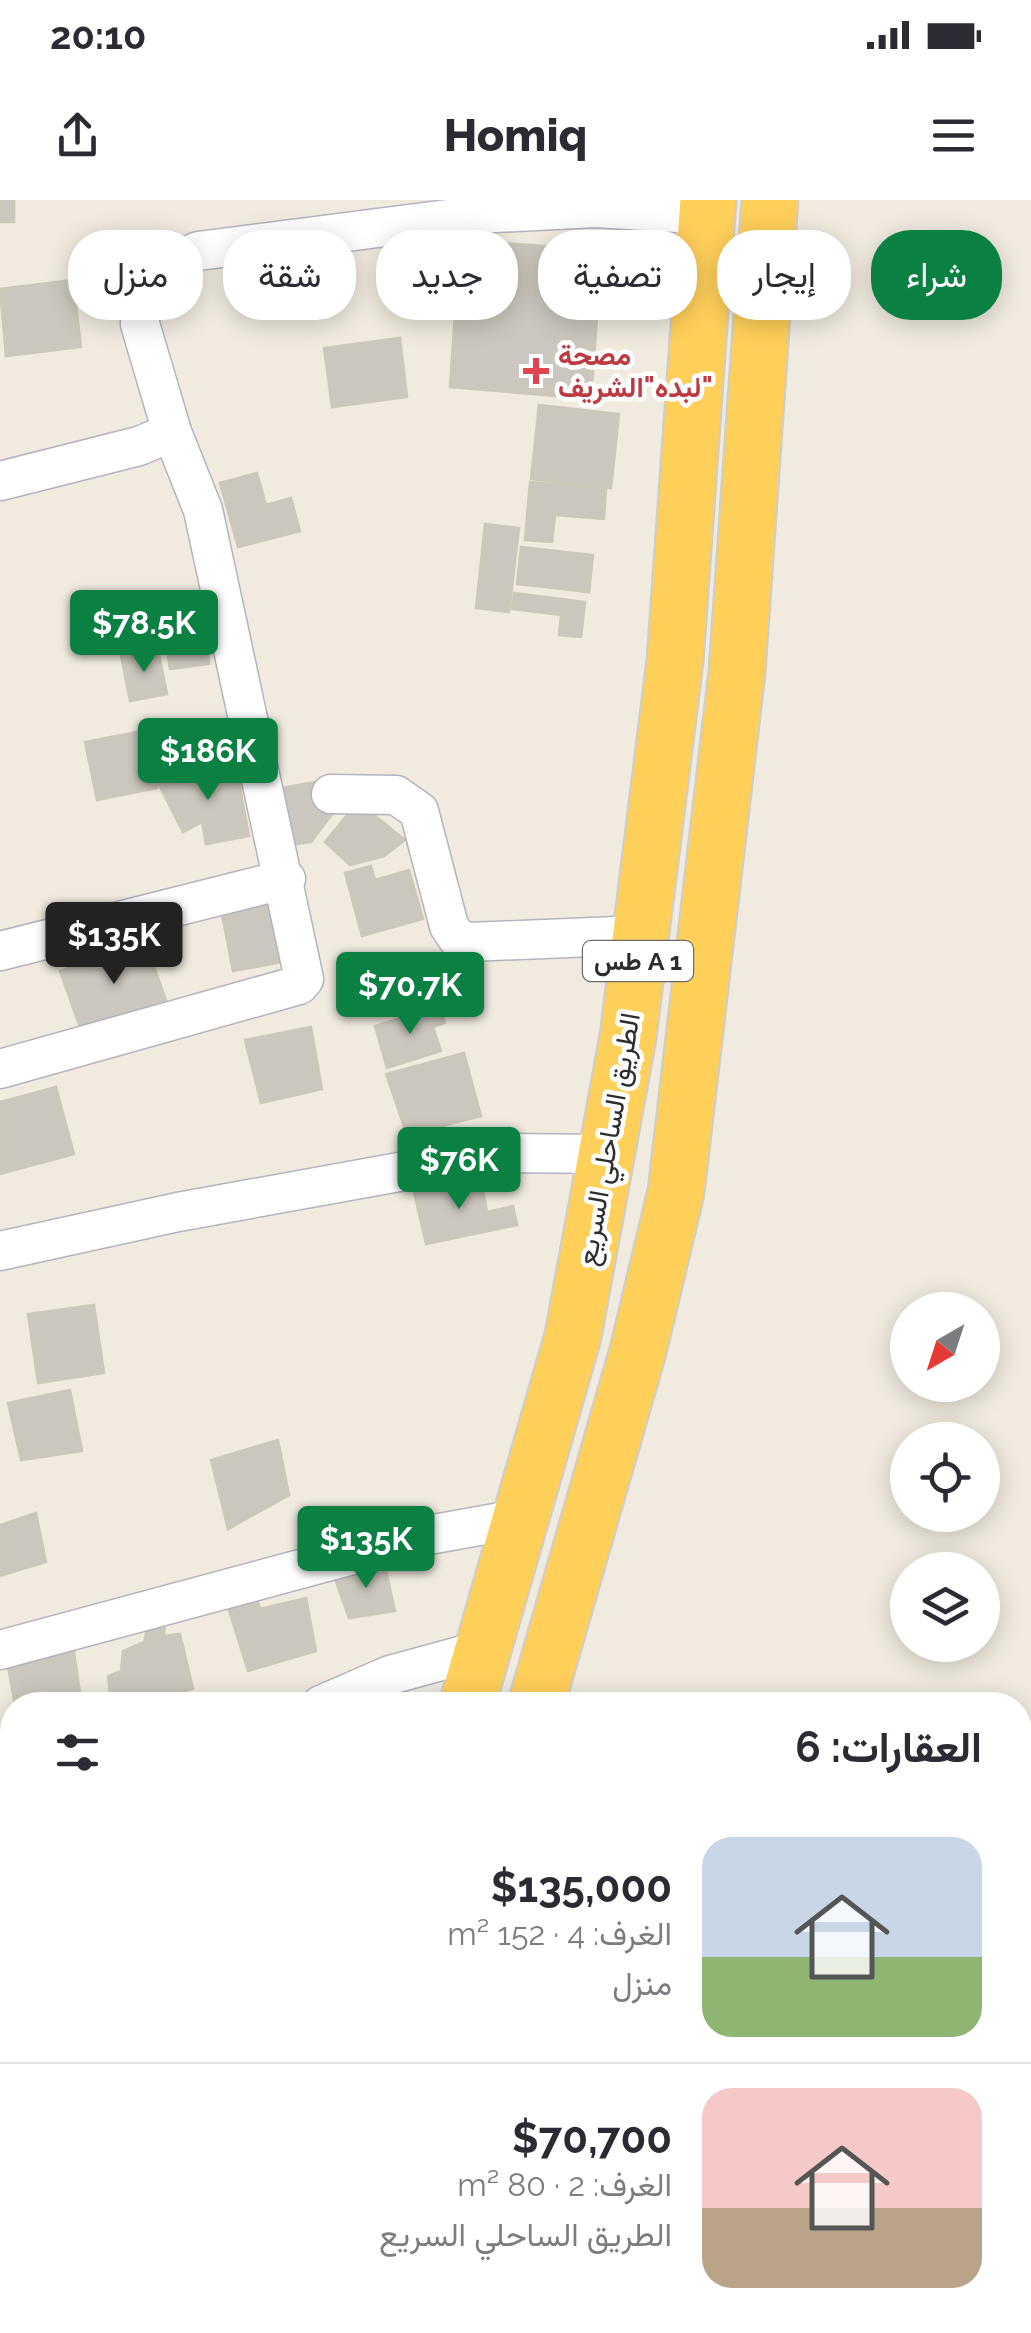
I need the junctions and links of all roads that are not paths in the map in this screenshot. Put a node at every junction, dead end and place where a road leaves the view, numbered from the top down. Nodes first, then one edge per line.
1 (770, 200) edge
2 (708, 208) edge
3 (172, 432) junction
4 (0, 481) edge
5 (331, 794) dead end
6 (286, 879) junction
7 (642, 935) junction
8 (0, 951) edge
9 (0, 1069) edge
10 (606, 1154) junction
11 (0, 1251) edge
12 (523, 1518) junction
13 (485, 1649) junction
14 (0, 1650) edge
15 (351, 1692) edge
16 (470, 1692) edge
17 (540, 1692) edge

1 - 17 highway, طس A 1
2 - 3 street
2 - 7 highway, الطريق الساحلي السريع / طس A 1
3 - 4 street
3 - 6 street
5 - 7 street
6 - 8 street
6 - 9 street
7 - 10 highway, الطريق الساحلي السريع / طس A 1
10 - 11 street
10 - 12 highway, الطريق الساحلي السريع / طس A 1
12 - 13 highway, الطريق الساحلي السريع / طس A 1
12 - 14 street
13 - 15 street
13 - 16 highway, الطريق الساحلي السريع / طس A 1

